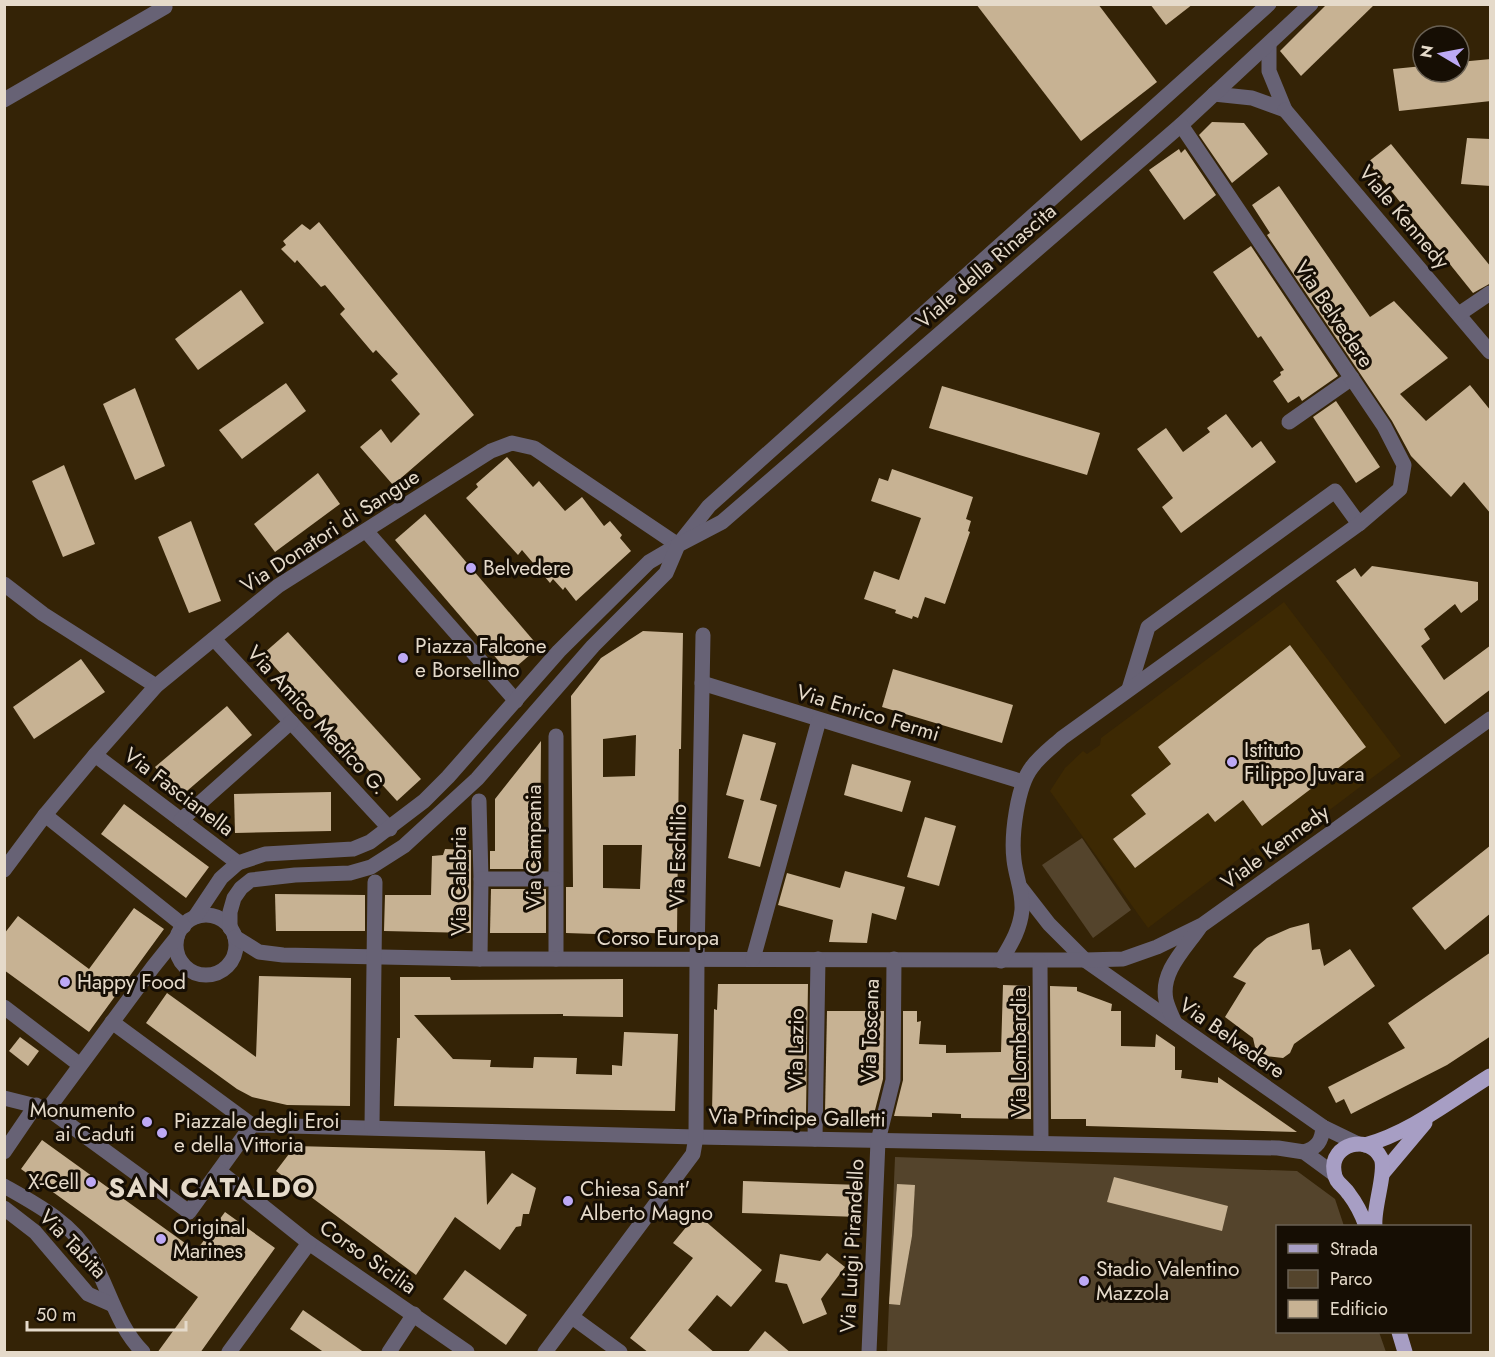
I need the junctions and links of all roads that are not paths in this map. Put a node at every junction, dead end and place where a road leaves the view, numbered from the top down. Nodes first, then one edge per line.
1 (1269, 4) edge
2 (1311, 4) edge
3 (165, 7) dead end
4 (1269, 45) junction
5 (1214, 94) junction
6 (4, 100) edge
7 (1285, 110) junction
8 (1181, 124) junction
9 (1491, 293) edge
10 (1459, 315) junction
11 (1491, 352) edge
12 (1352, 378) junction
13 (1289, 422) dead end
14 (1359, 524) junction
15 (366, 531) junction
16 (678, 546) junction
17 (4, 584) edge
18 (703, 635) dead end
19 (214, 639) junction
20 (702, 683) junction
21 (156, 686) junction
22 (1129, 689) junction
23 (516, 701) junction
24 (1491, 719) edge
25 (819, 720) junction
26 (291, 722) junction
27 (555, 736) dead end
28 (94, 755) junction
29 (1023, 782) junction
30 (479, 801) dead end
31 (45, 815) junction
32 (181, 820) junction
33 (390, 829) junction
34 (238, 863) junction
35 (4, 870) edge
36 (481, 879) junction
37 (555, 879) junction
38 (375, 882) dead end
39 (1021, 888) junction
40 (1202, 925) junction
41 (185, 927) junction
42 (232, 933) junction
43 (375, 957) junction
44 (480, 959) junction
45 (556, 959) junction
46 (697, 959) junction
47 (753, 959) junction
48 (818, 959) junction
49 (894, 959) junction
50 (1001, 960) junction
51 (1085, 960) junction
52 (1040, 961) junction
53 (153, 966) junction
54 (185, 966) junction
55 (4, 1007) edge
56 (112, 1022) junction
57 (1175, 1023) junction
58 (80, 1065) junction
59 (1491, 1076) edge
60 (4, 1098) edge
61 (1441, 1106) junction
62 (42, 1107) junction
63 (252, 1125) junction
64 (372, 1127) junction
65 (1323, 1127) junction
66 (696, 1137) junction
67 (815, 1139) junction
68 (878, 1141) junction
69 (1041, 1143) junction
70 (1362, 1144) junction
71 (4, 1152) edge
72 (1304, 1152) junction
73 (219, 1171) junction
74 (1334, 1174) junction
75 (1381, 1177) junction
76 (4, 1186) edge
77 (1347, 1191) junction
78 (4, 1209) edge
79 (1365, 1225) edge
80 (1375, 1225) edge
81 (309, 1243) junction
82 (113, 1305) junction
83 (414, 1314) junction
84 (572, 1317) junction
85 (1399, 1333) edge
86 (142, 1353) edge
87 (229, 1353) edge
88 (389, 1353) edge
89 (467, 1353) edge
90 (545, 1353) edge
91 (620, 1353) edge
92 (869, 1353) edge
93 (1405, 1353) edge

1 - 16 street, Viale della Rinascita
2 - 4 street, Viale della Rinascita
3 - 6 street
4 - 5 street, Viale della Rinascita
4 - 7 street, Viale Kennedy
5 - 7 street, Viale Kennedy
5 - 8 street, Viale della Rinascita
7 - 10 street, Viale Kennedy
8 - 12 street, Via Belvedere
8 - 16 street, Viale della Rinascita
9 - 10 street
10 - 11 street, Viale Kennedy
12 - 13 street
12 - 14 street, Via Belvedere
14 - 22 street, Via Belvedere
14 - 22 street
15 - 16 street, Via Donatori di Sangue
15 - 19 street, Via Donatori di Sangue
15 - 23 street
16 - 23 street, Viale della Rinascita
16 - 42 street, Viale della Rinascita
17 - 21 street
18 - 20 street, Via Eschilio
19 - 21 street, Via Donatori di Sangue
19 - 26 street, Via Amico Medico G.
20 - 25 street, Via Enrico Fermi
20 - 46 street, Via Eschilio
21 - 28 street, Via Donatori di Sangue
22 - 29 street, Via Belvedere
23 - 33 street, Viale della Rinascita
24 - 40 street, Viale Kennedy
25 - 29 street, Via Enrico Fermi
25 - 47 street
26 - 32 street
26 - 33 street, Via Amico Medico G.
27 - 37 street, Via Campania
28 - 31 street, Via Donatori di Sangue
28 - 32 street, Via Fascianella
29 - 39 street, Via Belvedere
30 - 36 street, Via Calabria
31 - 35 street, Via Donatori di Sangue
31 - 41 street
32 - 34 street, Via Fascianella
33 - 34 street, Viale della Rinascita
34 - 41 street, Viale della Rinascita
36 - 37 street
36 - 44 street, Via Calabria
37 - 45 street, Via Campania
38 - 43 street
39 - 50 street
39 - 51 street, Via Belvedere
40 - 51 street, Corso Europa
40 - 57 street
41 - 42 street
41 - 53 street, Viale della Rinascita
41 - 54 street
42 - 43 street, Corso Europa
42 - 54 street
43 - 44 street, Corso Europa
43 - 64 street
44 - 45 street, Corso Europa
45 - 46 street, Corso Europa
46 - 47 street, Corso Europa
46 - 66 street, Via Eschilio
47 - 48 street, Corso Europa
48 - 49 street, Corso Europa
48 - 67 street, Via Lazio
49 - 50 street, Corso Europa
49 - 68 street, Via Toscana
50 - 52 street, Corso Europa
51 - 52 street, Corso Europa
51 - 57 street, Via Belvedere
52 - 69 street, Via Lombardia
53 - 54 street
53 - 56 street
55 - 58 street
56 - 58 street
56 - 63 street
57 - 65 street, Via Belvedere
58 - 62 street
59 - 61 main road
60 - 62 street
61 - 70 main road
61 - 75 main road
62 - 71 street
62 - 73 street
63 - 64 street, Via Principe Galletti
63 - 73 street
64 - 66 street, Via Principe Galletti
65 - 70 street, Via Belvedere
65 - 72 street
66 - 67 street, Via Principe Galletti
66 - 84 street
67 - 68 street, Via Principe Galletti
68 - 69 street, Via Principe Galletti
68 - 92 street, Via Luigi Pirandello
69 - 72 street, Via Principe Galletti
70 - 74 main road
70 - 75 main road
72 - 74 street, Via Principe Galletti
73 - 81 street, Corso Sicilia
74 - 77 main road
75 - 77 main road
75 - 80 main road
76 - 82 street
77 - 79 main road
78 - 82 street, Via Tabita
81 - 83 street, Corso Sicilia
81 - 87 street
82 - 86 street
83 - 88 street
83 - 89 street, Corso Sicilia
84 - 90 street
84 - 91 street
85 - 93 main road

